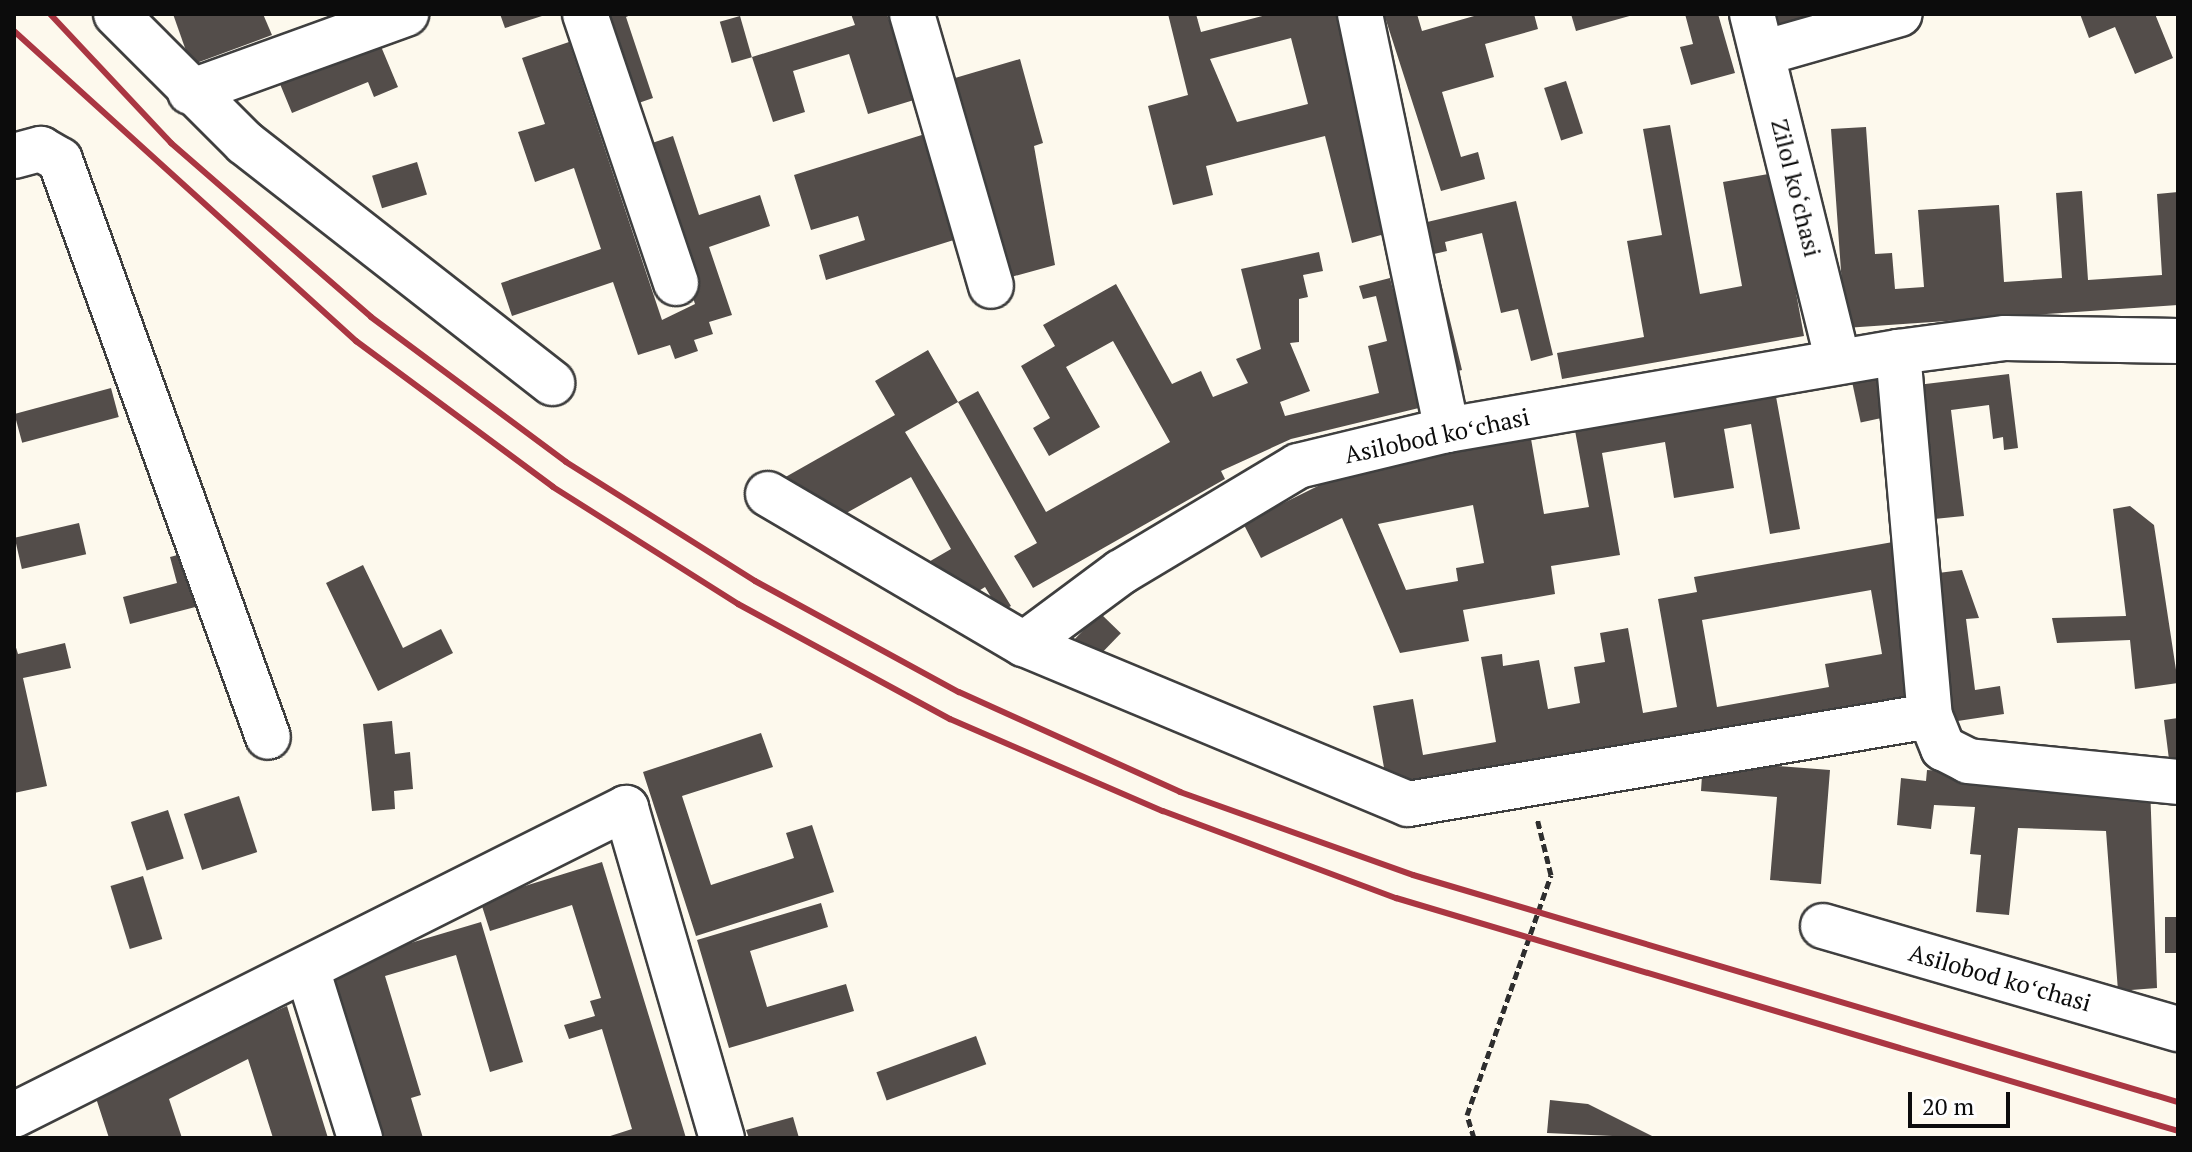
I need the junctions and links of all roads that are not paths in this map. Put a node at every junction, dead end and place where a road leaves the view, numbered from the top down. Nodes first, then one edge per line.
1 (116, 14) edge
2 (406, 14) edge
3 (585, 14) edge
4 (912, 14) edge
5 (1360, 14) edge
6 (1900, 14) edge
7 (1758, 33) edge
8 (190, 92) junction
9 (14, 156) edge
10 (676, 283) dead end
11 (991, 286) dead end
12 (2178, 341) edge
13 (1898, 352) junction
14 (1838, 362) junction
15 (552, 383) dead end
16 (1447, 430) junction
17 (768, 494) dead end
18 (1024, 644) junction
19 (1930, 716) junction
20 (268, 737) dead end
21 (2178, 782) edge
22 (1823, 926) dead end
23 (308, 972) junction
24 (2178, 1029) edge
25 (14, 1115) edge
26 (360, 1138) edge
27 (722, 1138) edge

1 - 8 street
2 - 8 street
3 - 10 street
4 - 11 street
5 - 16 street
6 - 7 street
7 - 14 street, Zilol ko‘chasi
8 - 15 street
9 - 20 street
12 - 13 street, Asilobod koʻchasi
13 - 14 street, Asilobod koʻchasi
13 - 19 street
14 - 16 street, Asilobod koʻchasi
16 - 18 street, Asilobod koʻchasi
17 - 18 street
18 - 19 street
19 - 21 street
22 - 24 street, Asilobod koʻchasi
23 - 25 street
23 - 26 street
23 - 27 street

